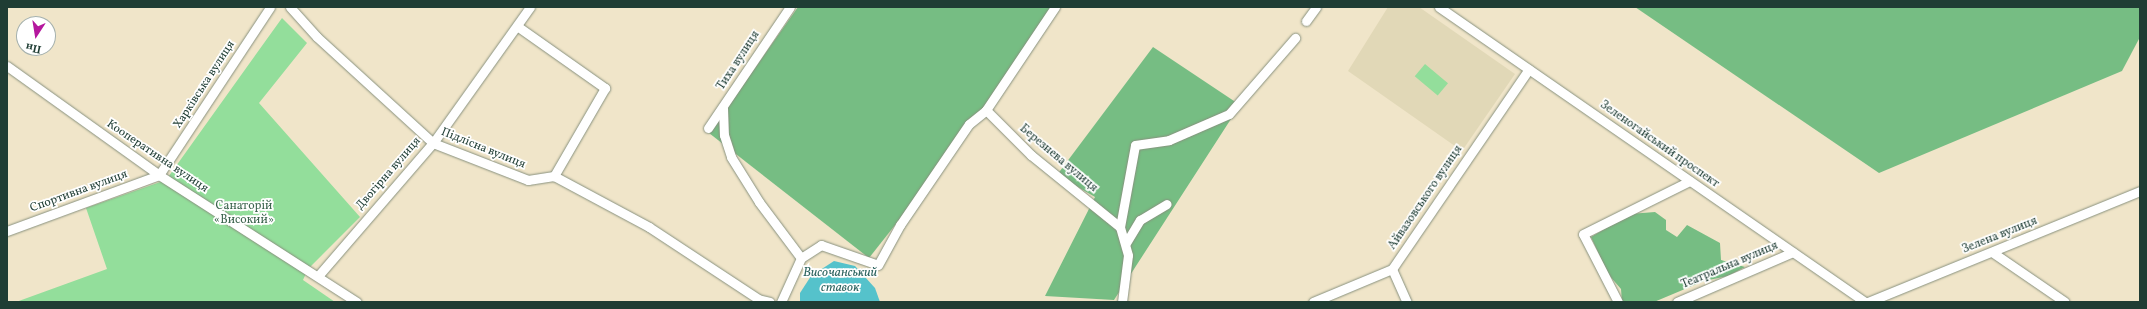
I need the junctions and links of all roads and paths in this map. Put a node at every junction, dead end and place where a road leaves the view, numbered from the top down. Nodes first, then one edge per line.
1 (270, 7) edge
2 (290, 7) edge
3 (530, 7) edge
4 (790, 7) edge
5 (1055, 7) edge
6 (1316, 7) edge
7 (1439, 7) edge
8 (1306, 21) dead end
9 (517, 26) junction
10 (1295, 38) dead end
11 (7, 66) edge
12 (1529, 69) junction
13 (723, 108) junction
14 (986, 110) junction
15 (708, 128) dead end
16 (433, 143) junction
17 (160, 175) junction
18 (554, 176) junction
19 (1690, 181) junction
20 (2140, 191) edge
21 (1167, 204) dead end
22 (1120, 227) junction
23 (7, 231) edge
24 (1126, 243) junction
25 (1793, 252) junction
26 (1992, 252) junction
27 (801, 258) junction
28 (1392, 269) junction
29 (318, 276) junction
30 (357, 302) edge
31 (770, 302) edge
32 (781, 302) edge
33 (1122, 302) edge
34 (1313, 302) edge
35 (1407, 302) edge
36 (1618, 302) edge
37 (1677, 302) edge
38 (1865, 302) edge
39 (1868, 302) edge
40 (2065, 302) edge

1 - 17 street, Харківська вулиця
2 - 16 street, Підлісна вулиця
3 - 9 street, Двогірна вулиця
4 - 13 street, Тиха вулиця
5 - 14 street
6 - 8 street
7 - 12 street, Зеленогайський проспект
9 - 16 street, Двогірна вулиця
9 - 18 street
10 - 22 street
11 - 17 street, Кооперативна вулиця
12 - 19 street, Зеленогайський проспект
12 - 28 street, Айвазовського вулиця
13 - 15 street, Тиха вулиця
13 - 27 street
14 - 22 street, Березнева вулиця
14 - 27 street
16 - 18 street, Підлісна вулиця
16 - 29 street, Двогірна вулиця
17 - 23 street, Спортивна вулиця
17 - 29 street, Кооперативна вулиця
18 - 31 street
19 - 25 street, Зеленогайський проспект
19 - 36 street
20 - 26 street, Зелена вулиця
21 - 24 street
22 - 24 street
24 - 33 street
25 - 37 street, Театральна вулиця
25 - 38 street, Зеленогайський проспект
26 - 39 street, Зелена вулиця
26 - 40 street
27 - 32 street
28 - 34 street, Айвазовського вулиця
28 - 35 street
29 - 30 street, Кооперативна вулиця

